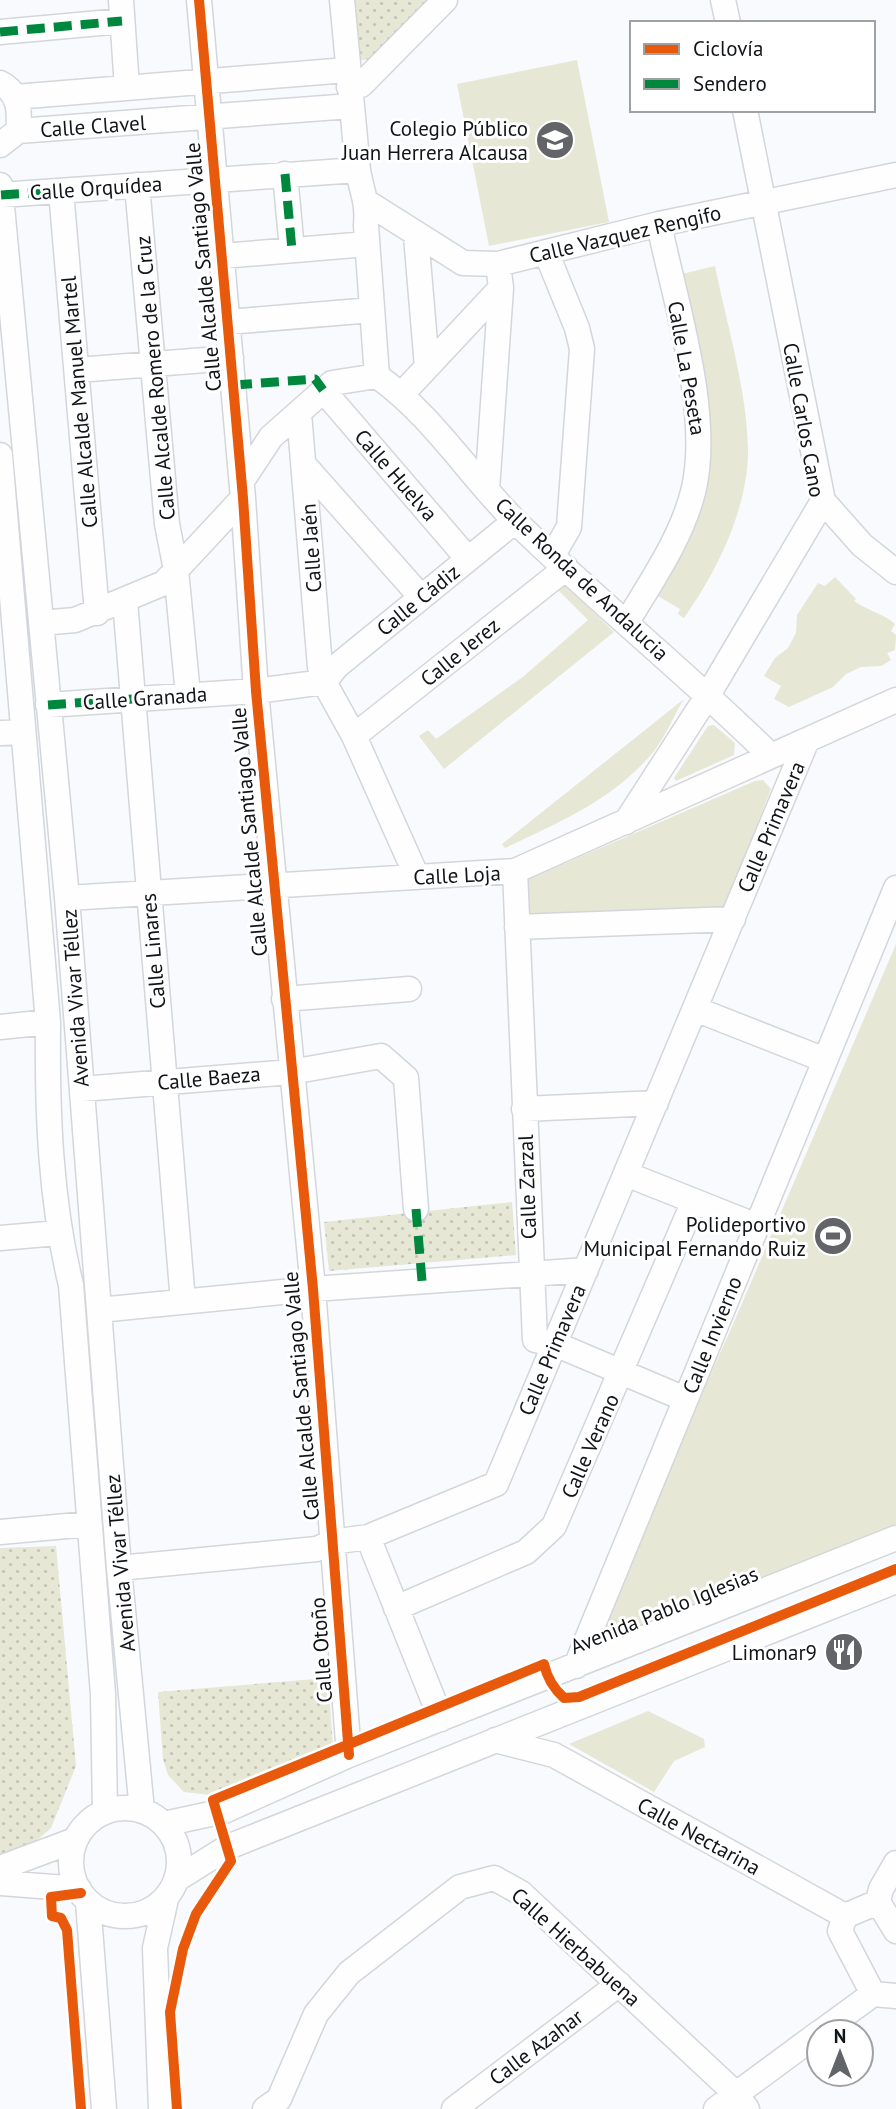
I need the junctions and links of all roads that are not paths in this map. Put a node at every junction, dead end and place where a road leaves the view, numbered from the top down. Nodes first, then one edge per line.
1 (199, 0) edge
2 (342, 0) edge
3 (445, 0) edge
4 (723, 0) edge
5 (122, 10) edge
6 (728, 21) edge
7 (0, 32) edge
8 (205, 82) junction
9 (349, 87) junction
10 (127, 88) junction
11 (8, 90) edge
12 (745, 112) edge
13 (209, 117) junction
14 (9, 138) edge
15 (358, 170) junction
16 (285, 174) junction
17 (896, 175) edge
18 (214, 179) junction
19 (137, 185) junction
20 (1, 190) edge
21 (61, 191) junction
22 (763, 201) junction
23 (368, 203) junction
24 (659, 224) junction
25 (416, 236) junction
26 (367, 244) junction
27 (292, 250) junction
28 (546, 252) junction
29 (222, 256) junction
30 (500, 276) junction
31 (372, 310) junction
32 (228, 322) junction
33 (231, 358) junction
34 (152, 364) junction
35 (427, 367) junction
36 (77, 370) junction
37 (377, 376) junction
38 (323, 390) junction
39 (402, 394) junction
40 (299, 413) junction
41 (0, 456) edge
42 (305, 466) junction
43 (242, 490) junction
44 (487, 490) junction
45 (823, 501) junction
46 (515, 521) junction
47 (202, 542) junction
48 (246, 551) junction
49 (468, 559) junction
50 (559, 562) junction
51 (176, 570) junction
52 (896, 572) edge
53 (421, 597) junction
54 (125, 601) junction
55 (97, 613) junction
56 (626, 622) junction
57 (41, 623) junction
58 (324, 682) junction
59 (256, 691) junction
60 (188, 695) junction
61 (708, 695) junction
62 (133, 699) junction
63 (896, 700) edge
64 (48, 705) junction
65 (12, 733) edge
66 (354, 736) junction
67 (807, 740) junction
68 (771, 756) junction
69 (626, 822) junction
70 (515, 872) junction
71 (417, 877) junction
72 (274, 886) junction
73 (896, 888) edge
74 (148, 893) junction
75 (67, 898) junction
76 (733, 919) junction
77 (517, 927) junction
78 (409, 989) dead end
79 (284, 999) junction
80 (695, 1009) junction
81 (48, 1022) junction
82 (0, 1027) edge
83 (825, 1060) junction
84 (290, 1072) junction
85 (164, 1082) junction
86 (82, 1089) junction
87 (656, 1102) junction
88 (524, 1110) junction
89 (626, 1174) junction
90 (694, 1201) junction
91 (416, 1209) dead end
92 (757, 1226) junction
93 (58, 1233) junction
94 (0, 1238) edge
95 (586, 1270) junction
96 (530, 1272) junction
97 (313, 1289) junction
98 (183, 1302) junction
99 (99, 1310) junction
100 (555, 1344) junction
101 (622, 1373) junction
102 (685, 1399) junction
103 (89, 1524) junction
104 (0, 1532) edge
105 (368, 1537) junction
106 (896, 1538) edge
107 (332, 1542) junction
108 (119, 1568) junction
109 (896, 1581) edge
110 (396, 1608) junction
111 (576, 1666) junction
112 (552, 1717) junction
113 (441, 1719) junction
114 (495, 1740) junction
115 (349, 1755) junction
116 (554, 1755) junction
117 (142, 1811) junction
118 (105, 1812) junction
119 (164, 1824) junction
120 (75, 1840) junction
121 (896, 1863) edge
122 (0, 1868) edge
123 (0, 1884) edge
124 (172, 1889) junction
125 (83, 1896) junction
126 (878, 1902) junction
127 (845, 1916) junction
128 (896, 1931) edge
129 (619, 1984) junction
130 (884, 1995) edge
131 (845, 2018) edge
132 (805, 2045) edge
133 (101, 2049) junction
134 (733, 2104) edge
135 (104, 2109) edge
136 (116, 2109) edge
137 (161, 2109) edge
138 (265, 2109) edge
139 (454, 2109) edge

1 - 8 street
2 - 9 street
3 - 9 street
4 - 6 street
5 - 7 street
5 - 10 street
8 - 9 street, Calle Clavel
8 - 10 street, Calle Clavel
8 - 13 street
9 - 13 street, Calle Clavel
9 - 15 street
10 - 11 street, Calle Clavel
11 - 14 street
12 - 22 street, Calle Carlos Cano
13 - 14 street, Calle Clavel
13 - 18 street, Calle Alcalde Santiago Valle
15 - 16 street, Calle Orquídea
15 - 23 street
16 - 18 street, Calle Orquídea
16 - 27 street
17 - 22 street, Calle Vazquez Rengifo
18 - 19 street, Calle Orquídea
18 - 29 street, Calle Alcalde Santiago Valle
19 - 21 street, Calle Orquídea
19 - 34 street, Calle Alcalde Romero de la Cruz
20 - 21 street, Calle Orquídea
20 - 57 street, Avenida Vivar Téllez
21 - 36 street, Calle Alcalde Manuel Martel
22 - 24 street, Calle Vazquez Rengifo
22 - 45 street, Calle Carlos Cano
23 - 25 street, Calle Vazquez Rengifo
23 - 26 street
24 - 28 street, Calle Vazquez Rengifo
24 - 56 street, Calle La Peseta
25 - 30 street, Calle Vazquez Rengifo
25 - 35 street
26 - 27 street
26 - 31 street
27 - 29 street
28 - 30 street, Calle Vazquez Rengifo
28 - 50 street
29 - 32 street, Calle Alcalde Santiago Valle
30 - 35 street
30 - 44 street
31 - 32 street
31 - 37 street
32 - 33 street, Calle Alcalde Santiago Valle
33 - 34 street
33 - 43 street, Calle Alcalde Santiago Valle
34 - 36 street
34 - 51 street, Calle Alcalde Romero de la Cruz
35 - 39 street
36 - 55 street, Calle Alcalde Manuel Martel
37 - 38 street
37 - 39 street, Calle Ronda de Andalucia
38 - 40 street
38 - 49 street, Calle Huelva
39 - 44 street, Calle Ronda de Andalucia
40 - 42 street, Calle Jaén
40 - 43 street
41 - 65 street, Avenida Vivar Téllez
42 - 53 street
42 - 58 street, Calle Jaén
43 - 47 street
43 - 48 street, Calle Alcalde Santiago Valle
44 - 46 street, Calle Ronda de Andalucia
45 - 52 street
45 - 61 street, Calle Carlos Cano
46 - 49 street, Calle Cádiz
46 - 50 street, Calle Ronda de Andalucia
47 - 48 street
47 - 51 street
48 - 59 street, Calle Alcalde Santiago Valle
49 - 53 street, Calle Cádiz
50 - 56 street, Calle Ronda de Andalucia
50 - 66 street, Calle Jerez
51 - 54 street
51 - 60 street, Calle Alcalde Romero de la Cruz
53 - 58 street, Calle Cádiz
54 - 55 street
54 - 62 street, Calle Linares
55 - 57 street
56 - 61 street, Calle Ronda de Andalucia
57 - 64 street, Avenida Vivar Téllez
58 - 59 street, Calle Granada
58 - 66 street
59 - 60 street, Calle Granada
59 - 72 street, Calle Alcalde Santiago Valle
60 - 62 street, Calle Granada
61 - 68 street, Calle Ronda de Andalucia
61 - 69 street, Calle Carlos Cano
62 - 64 street, Calle Granada
62 - 74 street, Calle Linares
63 - 67 street, Calle Loja
64 - 75 street, Avenida Vivar Téllez
65 - 81 street, Avenida Vivar Téllez
66 - 71 street
67 - 68 street, Calle Loja
67 - 76 street, Calle Primavera
68 - 69 street, Calle Loja
69 - 70 street, Calle Loja
70 - 71 street, Calle Loja
70 - 77 street, Calle Zarzal
71 - 72 street, Calle Loja
72 - 74 street, Calle Loja
72 - 79 street, Calle Alcalde Santiago Valle
73 - 83 street, Calle Invierno
74 - 75 street, Calle Loja
74 - 85 street, Calle Linares
75 - 86 street, Avenida Vivar Téllez
76 - 77 street
76 - 80 street, Calle Primavera
77 - 88 street, Calle Zarzal
78 - 79 street
79 - 84 street, Calle Alcalde Santiago Valle
80 - 83 street
80 - 87 street, Calle Primavera
81 - 82 street
81 - 93 street, Avenida Vivar Téllez
83 - 92 street, Calle Invierno
84 - 85 street, Calle Baeza
84 - 91 street, Calle Baeza
84 - 97 street, Calle Alcalde Santiago Valle
85 - 86 street, Calle Baeza
85 - 98 street, Calle Linares
86 - 99 street, Avenida Vivar Téllez
87 - 88 street
87 - 89 street, Calle Primavera
88 - 96 street, Calle Zarzal
89 - 90 street
89 - 95 street, Calle Primavera
90 - 92 street
90 - 101 street, Calle Verano
92 - 102 street, Calle Invierno
93 - 94 street
93 - 103 street, Avenida Vivar Téllez
95 - 96 street
95 - 100 street, Calle Primavera
96 - 97 street
96 - 100 street, Calle Zarzal
97 - 98 street
97 - 107 street, Calle Alcalde Santiago Valle
98 - 99 street
99 - 108 street, Avenida Vivar Téllez
100 - 101 street, Calle Zarzal
100 - 105 street, Calle Primavera
101 - 102 street, Calle Zarzal
101 - 110 street, Calle Verano
102 - 111 street, Calle Invierno
103 - 104 street
103 - 118 street, Avenida Vivar Téllez
105 - 107 street, Calle Primavera
105 - 110 street
106 - 111 street, Avenida Pablo Iglesias
107 - 108 street, Calle Primavera
107 - 115 street, Calle Otoño
108 - 117 street, Avenida Vivar Téllez
109 - 112 street
110 - 113 street
111 - 113 street, Avenida Pablo Iglesias
112 - 114 street
112 - 116 street
113 - 115 street, Avenida Pablo Iglesias
114 - 116 street, Calle Nectarina
114 - 124 street
115 - 119 street, Avenida Pablo Iglesias
116 - 127 street, Calle Nectarina
117 - 118 street
117 - 119 street
118 - 120 street
119 - 124 street
120 - 122 street
120 - 125 street
121 - 126 street
123 - 125 street
124 - 125 street
124 - 137 street
125 - 133 street
126 - 127 street
126 - 128 street
127 - 130 street
129 - 134 street, Calle Hierbabuena
129 - 138 street, Calle Hierbabuena
129 - 139 street, Calle Azahar
130 - 131 street
132 - 134 street
133 - 135 street
133 - 136 street

